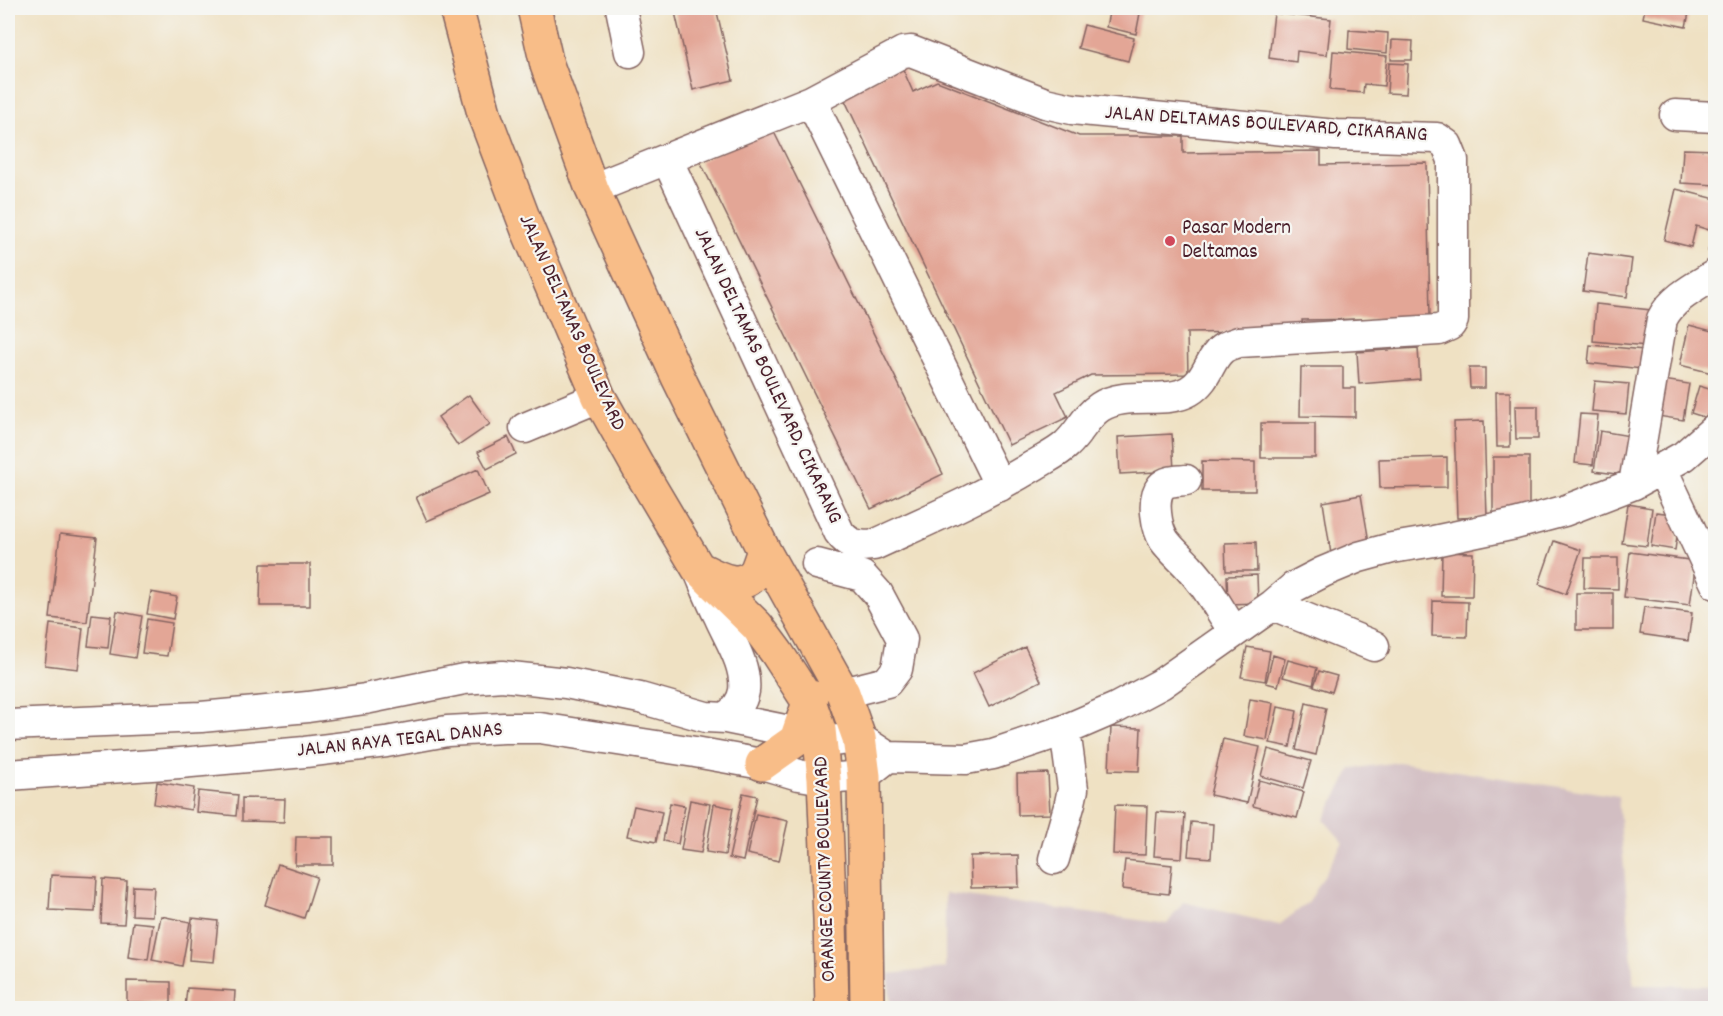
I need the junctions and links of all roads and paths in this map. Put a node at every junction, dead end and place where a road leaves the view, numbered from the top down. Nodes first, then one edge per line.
1 (456, 8) edge
2 (534, 8) edge
3 (621, 8) edge
4 (630, 52) dead end
5 (811, 101) junction
6 (1675, 115) dead end
7 (1716, 117) edge
8 (667, 159) junction
9 (592, 189) junction
10 (1716, 274) edge
11 (599, 397) junction
12 (525, 428) dead end
13 (1716, 429) edge
14 (1662, 469) junction
15 (1186, 480) dead end
16 (1634, 484) junction
17 (1000, 486) junction
18 (854, 544) junction
19 (764, 551) junction
20 (817, 564) junction
21 (698, 568) junction
22 (781, 582) junction
23 (1716, 584) edge
24 (1273, 605) junction
25 (1234, 631) junction
26 (1374, 646) dead end
27 (819, 651) junction
28 (843, 693) junction
29 (726, 718) junction
30 (8, 725) edge
31 (812, 727) junction
32 (1065, 730) junction
33 (859, 738) junction
34 (762, 764) junction
35 (876, 767) junction
36 (8, 775) edge
37 (824, 779) junction
38 (1054, 859) dead end
39 (832, 1008) edge
40 (867, 1008) edge

1 - 11 main road, JALAN DELTAMAS BOULEVARD
2 - 9 main road
3 - 4 street
5 - 8 street, JALAN DELTAMAS BOULEVARD, CIKARANG
5 - 17 street
5 - 17 street, JALAN DELTAMAS BOULEVARD, CIKARANG
6 - 7 street
8 - 9 street, JALAN DELTAMAS BOULEVARD, CIKARANG
8 - 18 street, JALAN DELTAMAS BOULEVARD, CIKARANG
9 - 19 main road
10 - 16 street
11 - 12 street
11 - 21 main road, JALAN DELTAMAS BOULEVARD
13 - 14 street, JALAN RAYA TEGAL DANAS
14 - 16 street, JALAN RAYA TEGAL DANAS
14 - 23 street
15 - 25 street
16 - 24 street, JALAN RAYA TEGAL DANAS
17 - 18 street, JALAN DELTAMAS BOULEVARD, CIKARANG
18 - 20 street
19 - 21 main road
19 - 22 main road
20 - 22 street
20 - 28 street
21 - 29 street
21 - 31 main road, JALAN DELTAMAS BOULEVARD
22 - 27 main road
24 - 25 street, JALAN RAYA TEGAL DANAS
24 - 26 street
25 - 32 street, JALAN RAYA TEGAL DANAS
27 - 28 main road
27 - 31 main road
28 - 33 main road
29 - 30 street, JALAN RAYA TEGAL DANAS
29 - 31 street, JALAN RAYA TEGAL DANAS
31 - 33 street, JALAN RAYA TEGAL DANAS
31 - 34 main road
31 - 37 main road, ORANGE COUNTY BOULEVARD
32 - 35 street, JALAN RAYA TEGAL DANAS
32 - 38 street
33 - 35 main road, ORANGE COUNTY BOULEVARD
34 - 36 street, JALAN RAYA TEGAL DANAS
34 - 37 street, JALAN RAYA TEGAL DANAS
35 - 37 street, JALAN RAYA TEGAL DANAS
35 - 40 main road, ORANGE COUNTY BOULEVARD
37 - 39 main road, ORANGE COUNTY BOULEVARD

